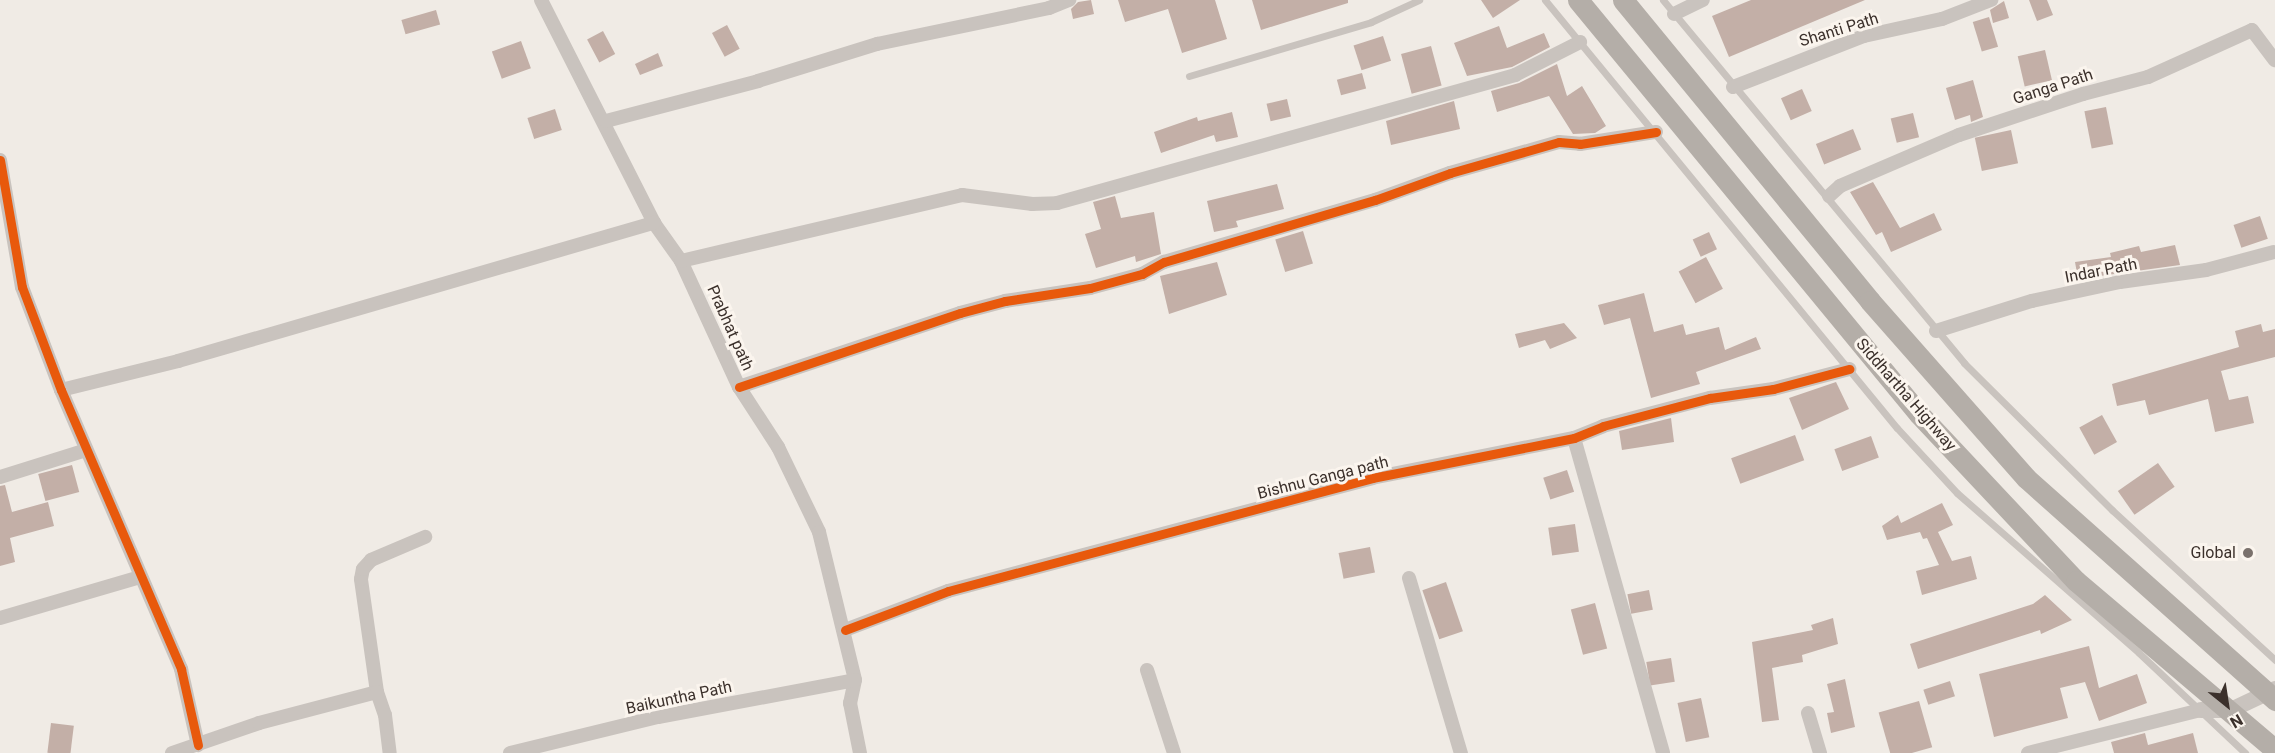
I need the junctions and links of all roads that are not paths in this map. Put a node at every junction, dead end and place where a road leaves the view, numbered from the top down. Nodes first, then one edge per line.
1 (541, 0) edge
2 (1069, 0) edge
3 (1419, 0) edge
4 (1545, 0) edge
5 (1578, 0) edge
6 (1623, 0) edge
7 (1663, 0) edge
8 (1703, 0) edge
9 (1991, 0) edge
10 (1674, 14) junction
11 (1580, 42) junction
12 (2275, 60) edge
13 (1189, 76) dead end
14 (1733, 87) junction
15 (606, 122) junction
16 (1656, 132) junction
17 (0, 160) edge
18 (1829, 196) junction
19 (4, 211) edge
20 (654, 223) junction
21 (2274, 252) edge
22 (681, 261) junction
23 (1936, 331) junction
24 (1849, 369) junction
25 (739, 387) junction
26 (61, 390) junction
27 (1574, 438) junction
28 (86, 450) junction
29 (0, 477) edge
30 (425, 537) dead end
31 (140, 578) junction
32 (1409, 578) dead end
33 (0, 618) edge
34 (846, 630) junction
35 (2275, 660) edge
36 (1147, 670) dead end
37 (855, 680) junction
38 (377, 692) junction
39 (2272, 694) edge
40 (2201, 710) junction
41 (2231, 710) junction
42 (1808, 713) dead end
43 (198, 745) junction
44 (2275, 750) edge
45 (172, 753) edge
46 (390, 753) edge
47 (510, 753) edge
48 (860, 753) edge
49 (1174, 753) edge
50 (1461, 753) edge
51 (1663, 753) edge
52 (1820, 753) edge
53 (2028, 753) edge
54 (2245, 753) edge

1 - 15 street, Prabhat path
2 - 15 street
3 - 13 lane
4 - 11 lane
5 - 41 highway, Siddhartha Highway
6 - 39 highway, Siddhartha Highway
7 - 10 lane
8 - 10 street
9 - 14 street, Shanti Path
10 - 14 lane
11 - 16 lane
11 - 22 street
12 - 18 street, Ganga Path
14 - 18 lane
15 - 20 street, Prabhat path
16 - 24 lane
16 - 25 street
17 - 19 street
18 - 23 lane
19 - 26 street
20 - 22 street, Prabhat path
20 - 26 street
21 - 23 street, Indar Path
22 - 25 street, Prabhat path
23 - 35 lane
24 - 27 street, Bishnu Ganga path
24 - 40 lane
25 - 34 street, Prabhat path
26 - 28 street
27 - 34 street, Bishnu Ganga path
27 - 51 street
28 - 29 street
28 - 31 street
30 - 38 street
31 - 33 street
31 - 43 street
32 - 50 street
34 - 37 street, Prabhat path
36 - 49 street
37 - 47 street, Baikuntha Path
37 - 48 street, Prabhat path
38 - 43 street
38 - 46 street
39 - 41 street
40 - 41 street
40 - 53 street
40 - 54 lane
41 - 44 highway, Siddhartha Highway
42 - 52 street
43 - 45 street

